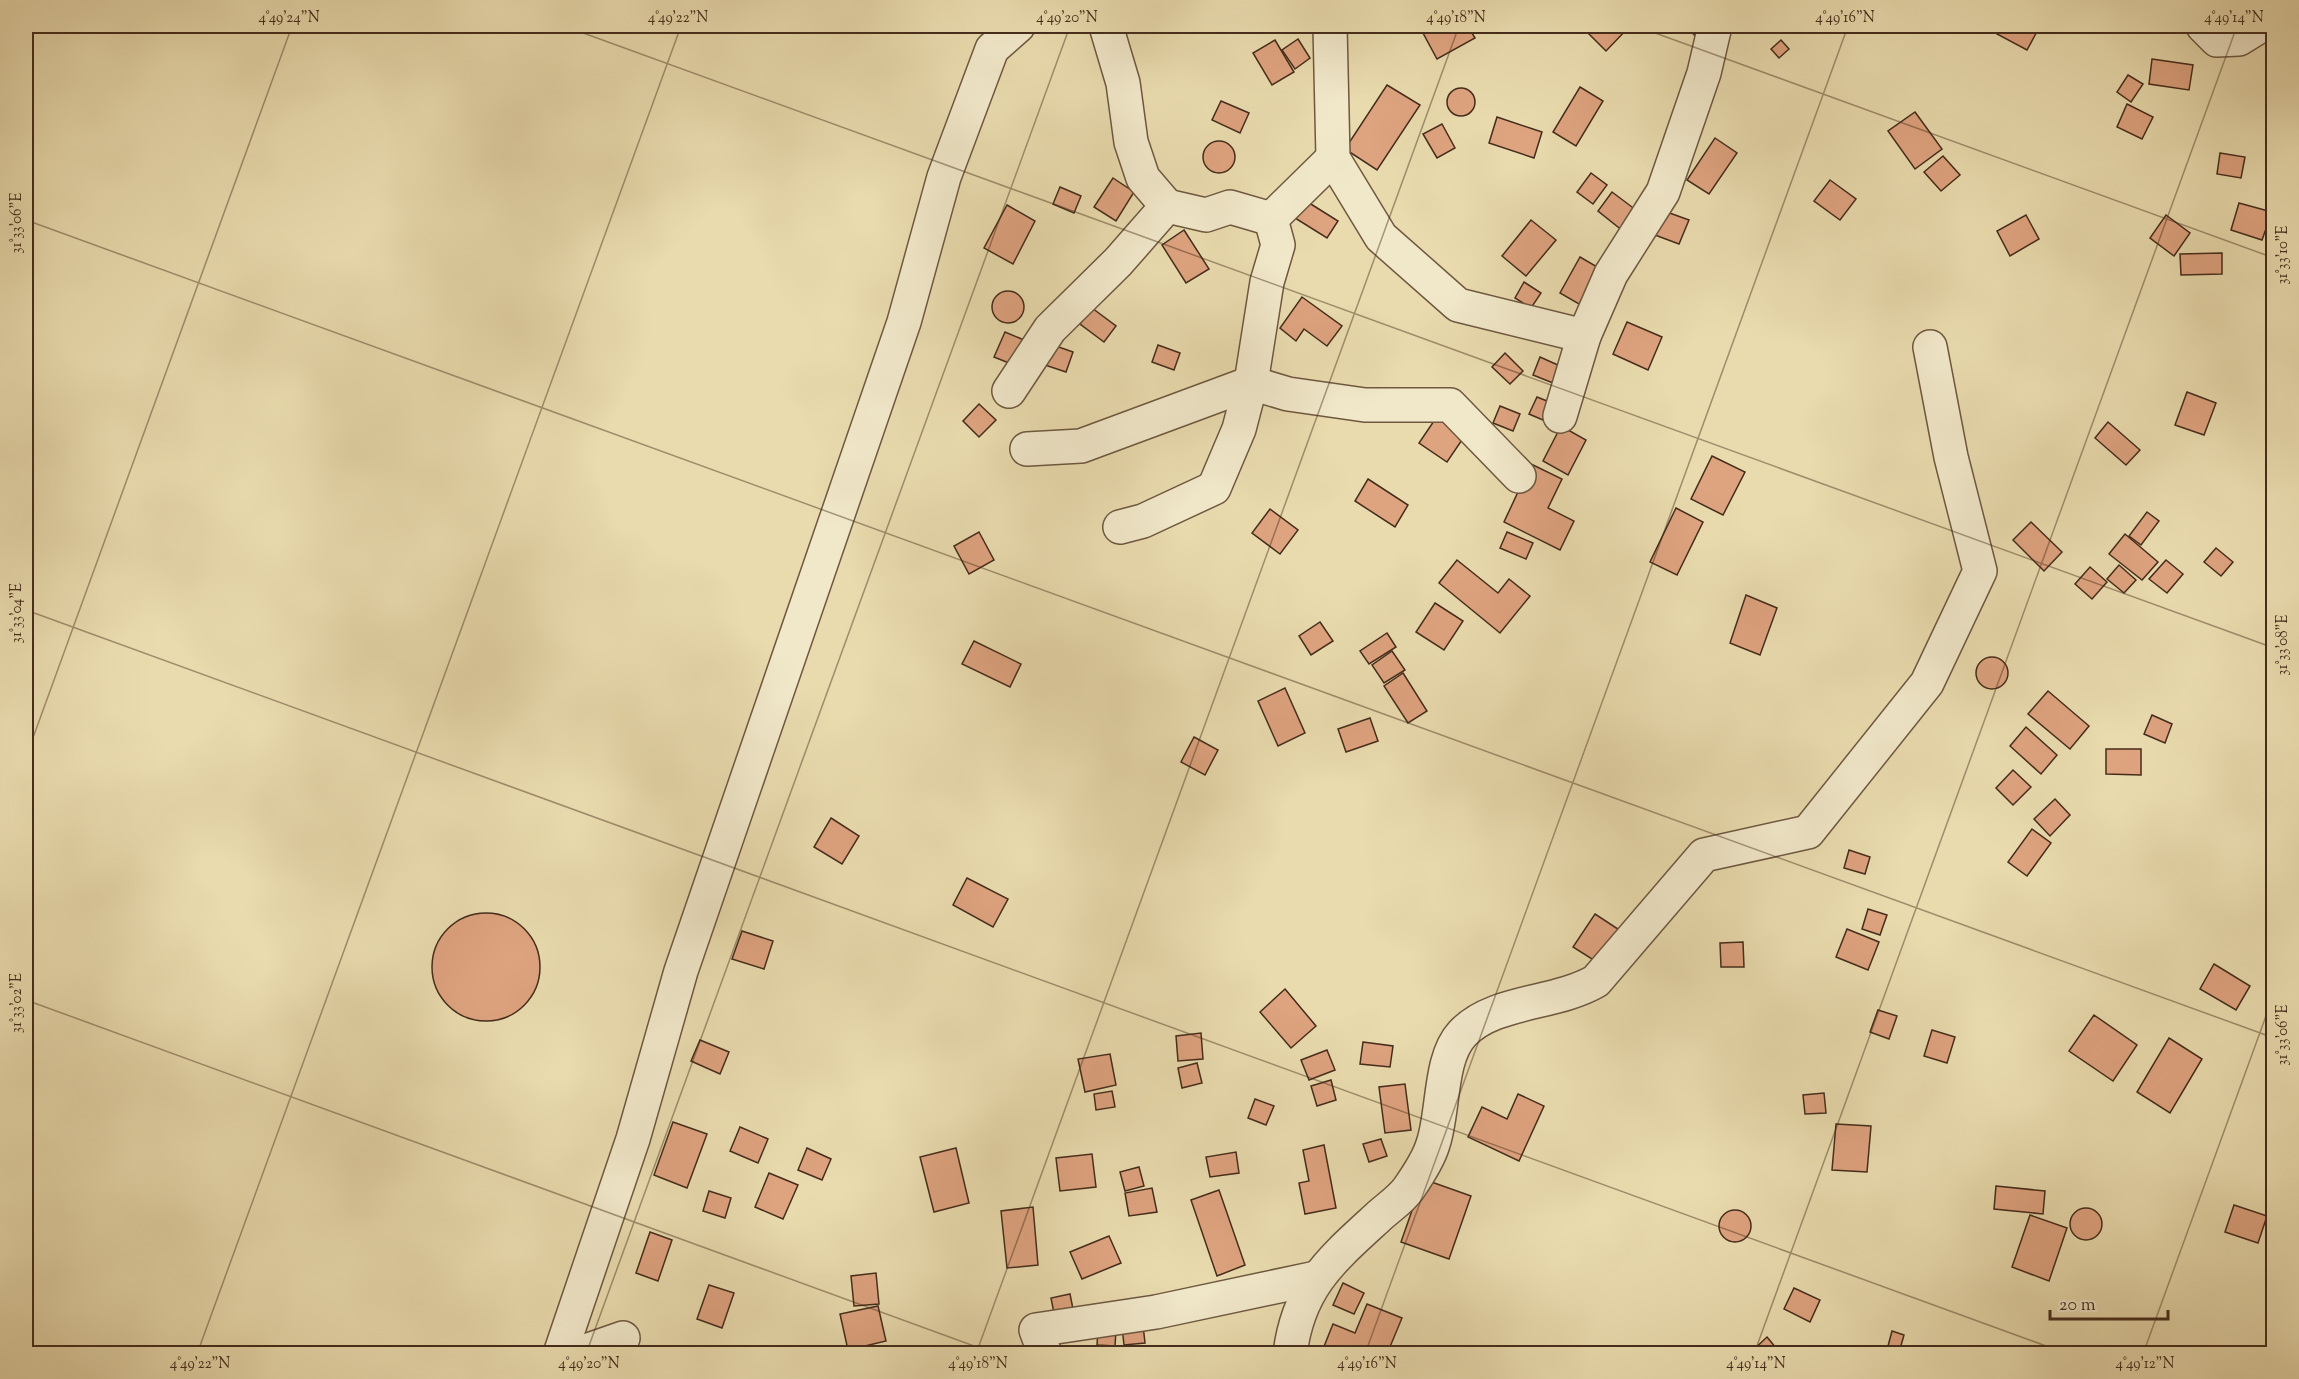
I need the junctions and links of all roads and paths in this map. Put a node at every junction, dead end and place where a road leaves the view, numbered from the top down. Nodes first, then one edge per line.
1 (1018, 26) edge
2 (1106, 26) edge
3 (1330, 26) edge
4 (1715, 26) edge
5 (2203, 26) edge
6 (2260, 26) edge
7 (1333, 158) junction
8 (1167, 206) junction
9 (1271, 219) junction
10 (1584, 336) junction
11 (1930, 347) dead end
12 (1251, 383) junction
13 (1009, 391) dead end
14 (1560, 416) dead end
15 (1027, 449) dead end
16 (1519, 476) dead end
17 (1120, 527) dead end
18 (1316, 1278) junction
19 (623, 1338) dead end
20 (560, 1353) edge
21 (577, 1353) edge
22 (1045, 1353) edge
23 (1290, 1353) edge

1 - 20 street
2 - 8 street
3 - 7 street
4 - 10 street
5 - 6 street
7 - 9 street
7 - 10 street
8 - 9 street
8 - 13 street
9 - 12 street
10 - 14 street
11 - 18 street
12 - 15 street
12 - 16 street
12 - 17 street
18 - 22 street
18 - 23 street
19 - 21 street

